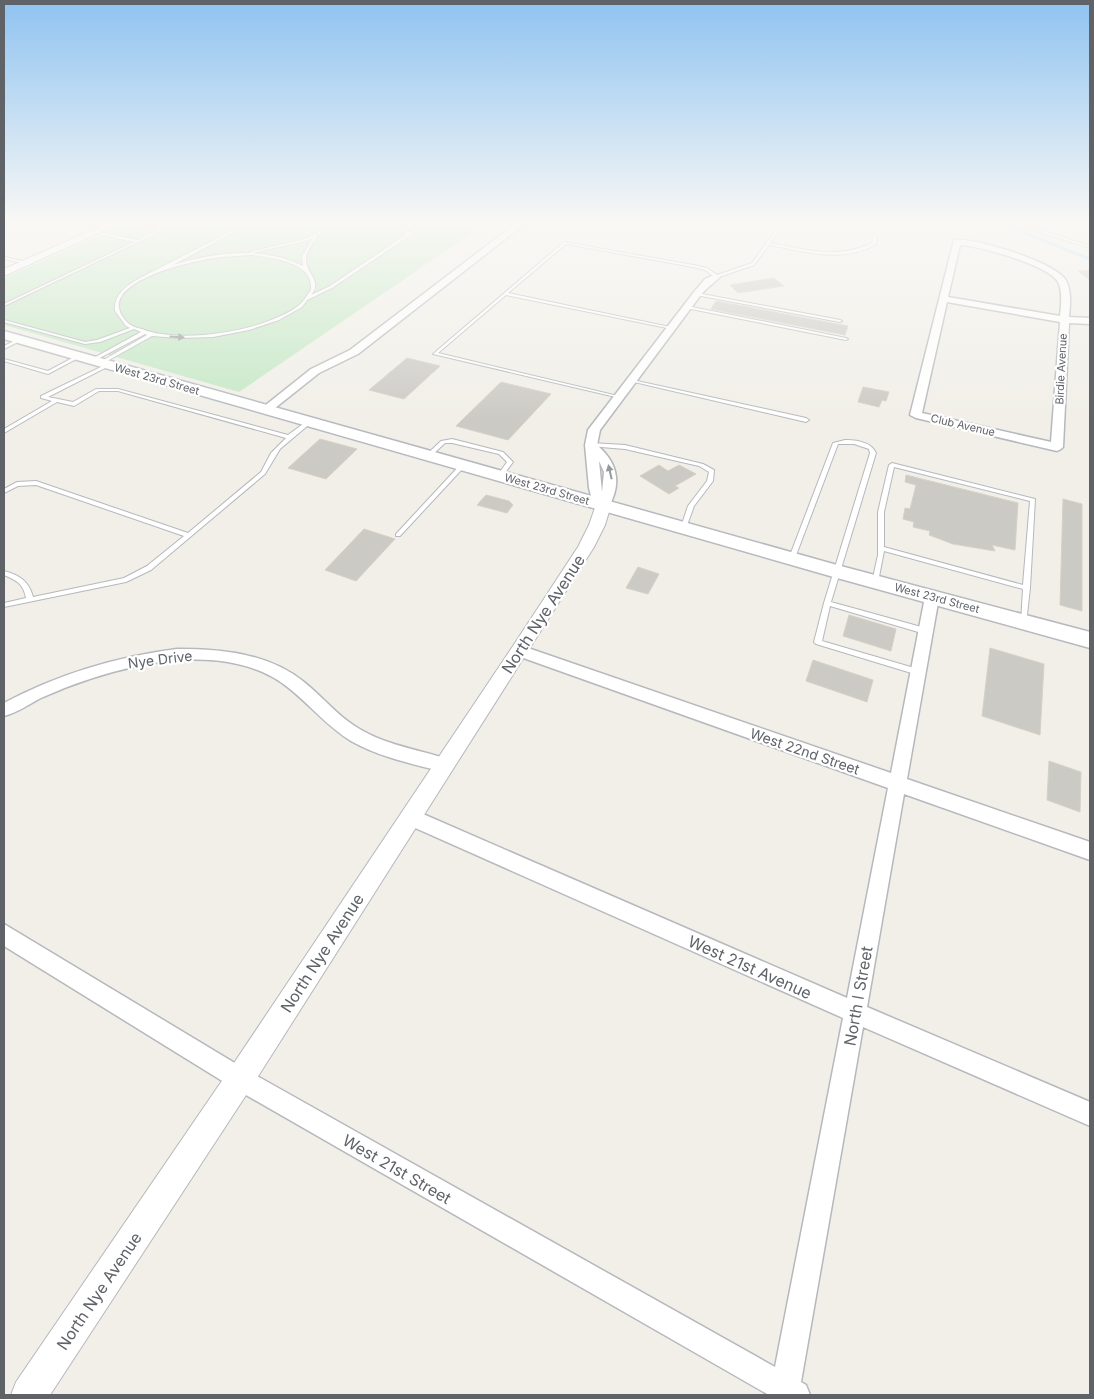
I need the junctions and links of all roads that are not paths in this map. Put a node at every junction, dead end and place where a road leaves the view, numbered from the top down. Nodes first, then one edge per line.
1 (37, 289) edge
2 (128, 289) edge
3 (313, 289) edge
4 (327, 289) edge
5 (436, 289) edge
6 (511, 289) edge
7 (701, 289) edge
8 (945, 289) edge
9 (1064, 289) edge
10 (505, 294) junction
11 (697, 294) junction
12 (308, 299) junction
13 (943, 299) junction
14 (4, 305) edge
15 (687, 307) junction
16 (1064, 320) junction
17 (4, 321) edge
18 (840, 321) dead end
19 (1090, 321) edge
20 (133, 328) junction
21 (670, 328) junction
22 (1090, 329) edge
23 (144, 332) junction
24 (151, 334) junction
25 (4, 335) edge
26 (846, 339) dead end
27 (20, 340) junction
28 (4, 348) edge
29 (4, 360) edge
30 (95, 361) junction
31 (630, 380) junction
32 (618, 397) junction
33 (55, 401) junction
34 (266, 410) junction
35 (806, 420) dead end
36 (309, 422) junction
37 (4, 431) edge
38 (289, 438) junction
39 (1027, 440) joint
40 (591, 444) junction
41 (428, 456) junction
42 (463, 465) junction
43 (500, 476) junction
44 (4, 491) edge
45 (603, 505) junction
46 (684, 527) junction
47 (188, 535) junction
48 (398, 535) dead end
49 (881, 548) junction
50 (792, 558) junction
51 (837, 571) junction
52 (4, 573) edge
53 (875, 582) junction
54 (1027, 588) junction
55 (932, 597) junction
56 (30, 599) junction
57 (827, 603) junction
58 (4, 605) edge
59 (1024, 622) junction
60 (926, 631) junction
61 (1090, 640) edge
62 (520, 651) junction
63 (918, 672) junction
64 (4, 710) edge
65 (444, 765) junction
66 (896, 783) junction
67 (410, 817) junction
68 (1090, 852) edge
69 (4, 934) edge
70 (856, 1013) junction
71 (240, 1080) junction
72 (1090, 1114) edge
73 (789, 1393) edge
74 (29, 1395) edge

1 - 14 lane
2 - 20 lane
3 - 12 lane
4 - 12 lane
5 - 34 street
6 - 10 lane
7 - 11 street
8 - 13 street, Birdie Avenue
9 - 16 street, Birdie Avenue
10 - 21 lane
10 - 32 lane
11 - 15 street
11 - 18 lane
24 -> 12 lane
13 - 16 street
13 - 39 street, Club Avenue
15 - 21 street
15 - 26 lane
16 - 19 street
16 - 22 street
16 - 39 street, Birdie Avenue
17 - 20 lane
20 - 23 lane
21 - 31 street
23 - 24 lane
23 - 30 lane
24 - 30 lane
25 - 27 main road, West 23rd Street
27 - 28 lane
27 - 30 main road, West 23rd Street
29 - 30 lane
30 - 33 lane
30 - 34 main road, West 23rd Street
31 - 32 street
31 - 35 lane
32 - 40 street
33 - 37 lane
33 - 38 lane
34 - 36 main road, West 23rd Street
36 - 38 lane
36 - 41 main road, West 23rd Street
38 - 47 lane
40 - 45 street
45 -> 40 street, North Nye Avenue
40 - 46 lane
41 - 42 main road, West 23rd Street
41 - 43 lane
42 - 43 main road, West 23rd Street
42 - 48 lane
43 - 45 main road, West 23rd Street
44 - 47 lane
45 - 46 main road, West 23rd Street
45 - 62 street, North Nye Avenue
46 - 50 main road, West 23rd Street
47 - 56 lane
49 - 53 lane
49 - 54 lane
49 - 54 lane
50 - 51 main road, West 23rd Street
50 - 51 lane
51 - 53 main road, West 23rd Street
51 - 57 lane
52 - 56 lane
53 - 55 main road, West 23rd Street
54 - 59 lane
55 - 59 main road, West 23rd Street
55 - 60 street, North I Street
56 - 58 lane
57 - 60 lane
57 - 63 lane
59 - 61 main road, West 23rd Street
60 - 63 street, North I Street
62 - 65 street, North Nye Avenue
62 - 66 street, West 22nd Street
63 - 66 street, North I Street
64 - 65 street, Nye Drive
65 - 67 street, North Nye Avenue
66 - 68 street, West 22nd Street
66 - 70 street, North I Street
67 - 70 street, West 21st Avenue
67 - 71 street, North Nye Avenue
69 - 71 street, West 21st Street
70 - 72 street, West 21st Avenue
70 - 73 street, North I Street
71 - 73 street, West 21st Street
71 - 74 street, North Nye Avenue

